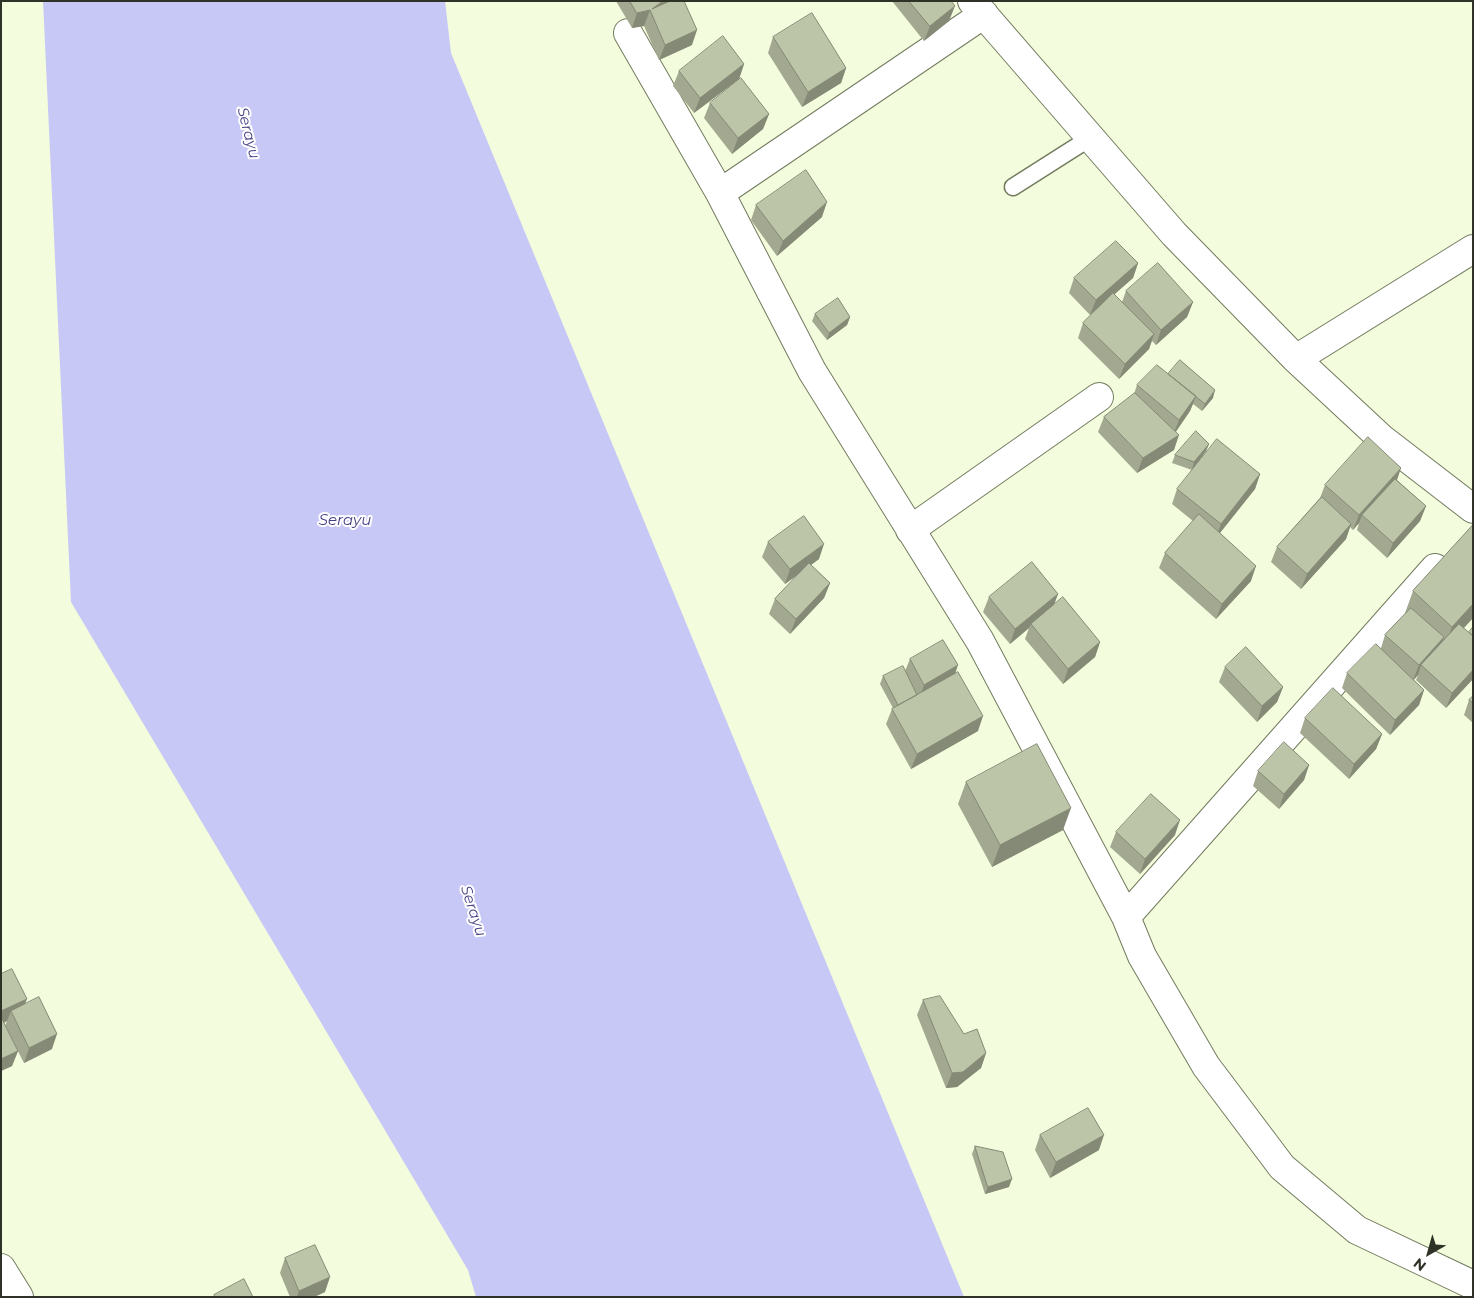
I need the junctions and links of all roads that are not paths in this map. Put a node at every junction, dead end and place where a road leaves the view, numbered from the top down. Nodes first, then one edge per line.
1 (978, 7) edge
2 (628, 33) dead end
3 (1090, 138) junction
4 (1014, 187) dead end
5 (720, 193) junction
6 (1473, 249) edge
7 (1296, 359) junction
8 (1099, 397) dead end
9 (1466, 529) edge
10 (910, 530) junction
11 (1126, 917) junction
12 (1, 1268) edge
13 (1473, 1285) edge
14 (19, 1297) edge

1 - 3 street
1 - 5 street
2 - 5 street
3 - 4 lane
3 - 7 street
5 - 10 street
6 - 7 street
7 - 9 street
8 - 10 street
9 - 11 street
10 - 11 street
11 - 13 street
12 - 14 street

